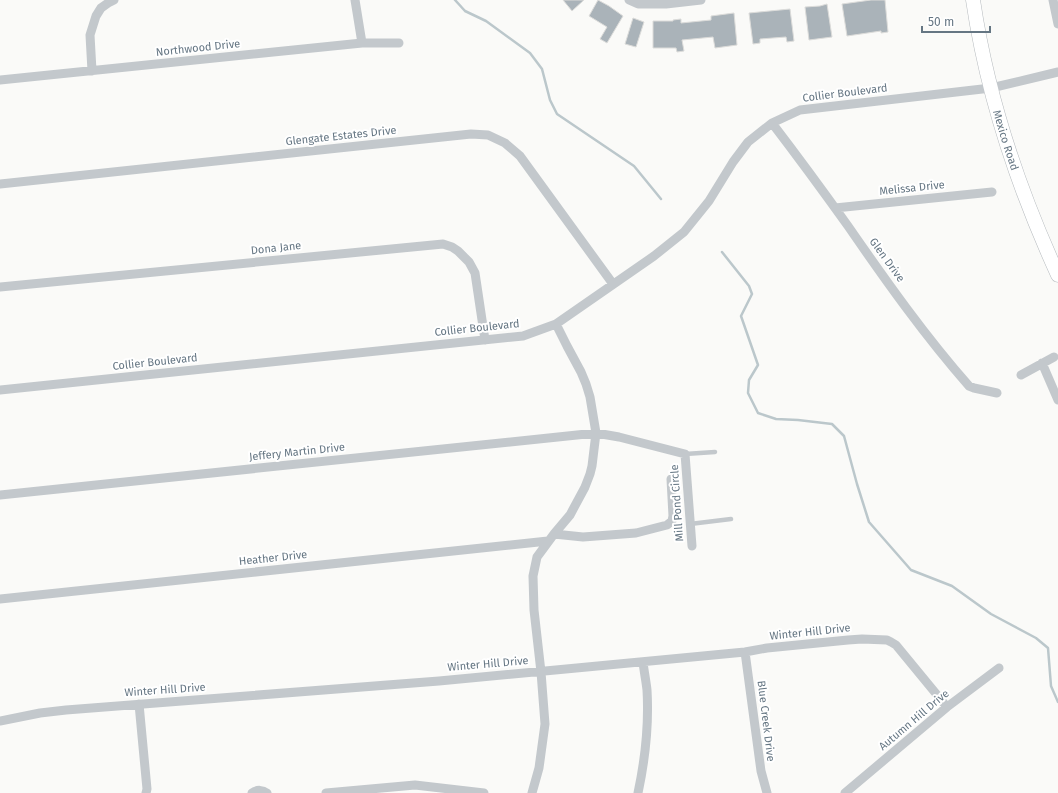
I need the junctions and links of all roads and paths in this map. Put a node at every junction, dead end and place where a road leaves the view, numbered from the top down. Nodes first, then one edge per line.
1 (114, 0) edge
2 (355, 0) edge
3 (629, 0) edge
4 (701, 0) edge
5 (973, 0) edge
6 (1053, 0) edge
7 (1058, 24) edge
8 (362, 43) junction
9 (399, 43) dead end
10 (92, 71) junction
11 (1058, 72) edge
12 (0, 80) edge
13 (991, 88) junction
14 (772, 123) junction
15 (0, 184) edge
16 (992, 192) dead end
17 (835, 208) junction
18 (1058, 275) edge
19 (613, 284) junction
20 (0, 287) edge
21 (556, 324) junction
22 (485, 340) junction
23 (1054, 357) dead end
24 (1042, 364) junction
25 (1021, 375) dead end
26 (0, 390) edge
27 (996, 393) dead end
28 (1058, 400) edge
29 (596, 434) junction
30 (715, 452) dead end
31 (685, 454) junction
32 (670, 479) dead end
33 (0, 495) edge
34 (731, 519) dead end
35 (690, 524) junction
36 (554, 534) junction
37 (548, 541) junction
38 (692, 546) dead end
39 (0, 599) edge
40 (745, 652) junction
41 (643, 662) junction
42 (999, 668) dead end
43 (541, 672) junction
44 (139, 704) junction
45 (947, 707) junction
46 (0, 722) edge
47 (146, 793) edge
48 (252, 793) edge
49 (267, 793) edge
50 (326, 793) edge
51 (484, 793) edge
52 (532, 793) edge
53 (638, 793) edge
54 (767, 793) edge
55 (845, 793) edge

1 - 10 street
2 - 8 street
3 - 4 street
5 - 13 main road, Mexico Road
6 - 7 street
8 - 9 street, Northwood Drive
8 - 10 street, Northwood Drive
10 - 12 street, Northwood Drive
11 - 13 street, Collier Boulevard
13 - 14 street, Collier Boulevard
13 - 18 main road, Mexico Road
14 - 17 street, Glen Drive
14 - 19 street, Collier Boulevard
15 - 19 street, Glengate Estates Drive
16 - 17 street, Melissa Drive
17 - 27 street, Glen Drive
19 - 21 street, Collier Boulevard
20 - 22 street, Dona Jane
21 - 22 street, Collier Boulevard
21 - 29 street
22 - 26 street, Collier Boulevard
23 - 24 street
24 - 25 street
24 - 28 street
29 - 31 street, Mill Pond Circle
29 - 33 street, Jeffery Martin Drive
29 - 36 street
30 - 31 lane
31 - 35 street, Mill Pond Circle
32 - 36 street
34 - 35 lane
35 - 38 street, Mill Pond Circle
36 - 37 street
37 - 39 street, Heather Drive
37 - 43 street
40 - 41 street, Winter Hill Drive
40 - 45 street, Winter Hill Drive
40 - 54 street, Blue Creek Drive
41 - 43 street, Winter Hill Drive
41 - 53 street
42 - 45 street, Autumn Hill Drive
43 - 44 street, Winter Hill Drive
43 - 52 street
44 - 46 street, Winter Hill Drive
44 - 47 street
45 - 55 street, Autumn Hill Drive
48 - 49 street
50 - 51 street

